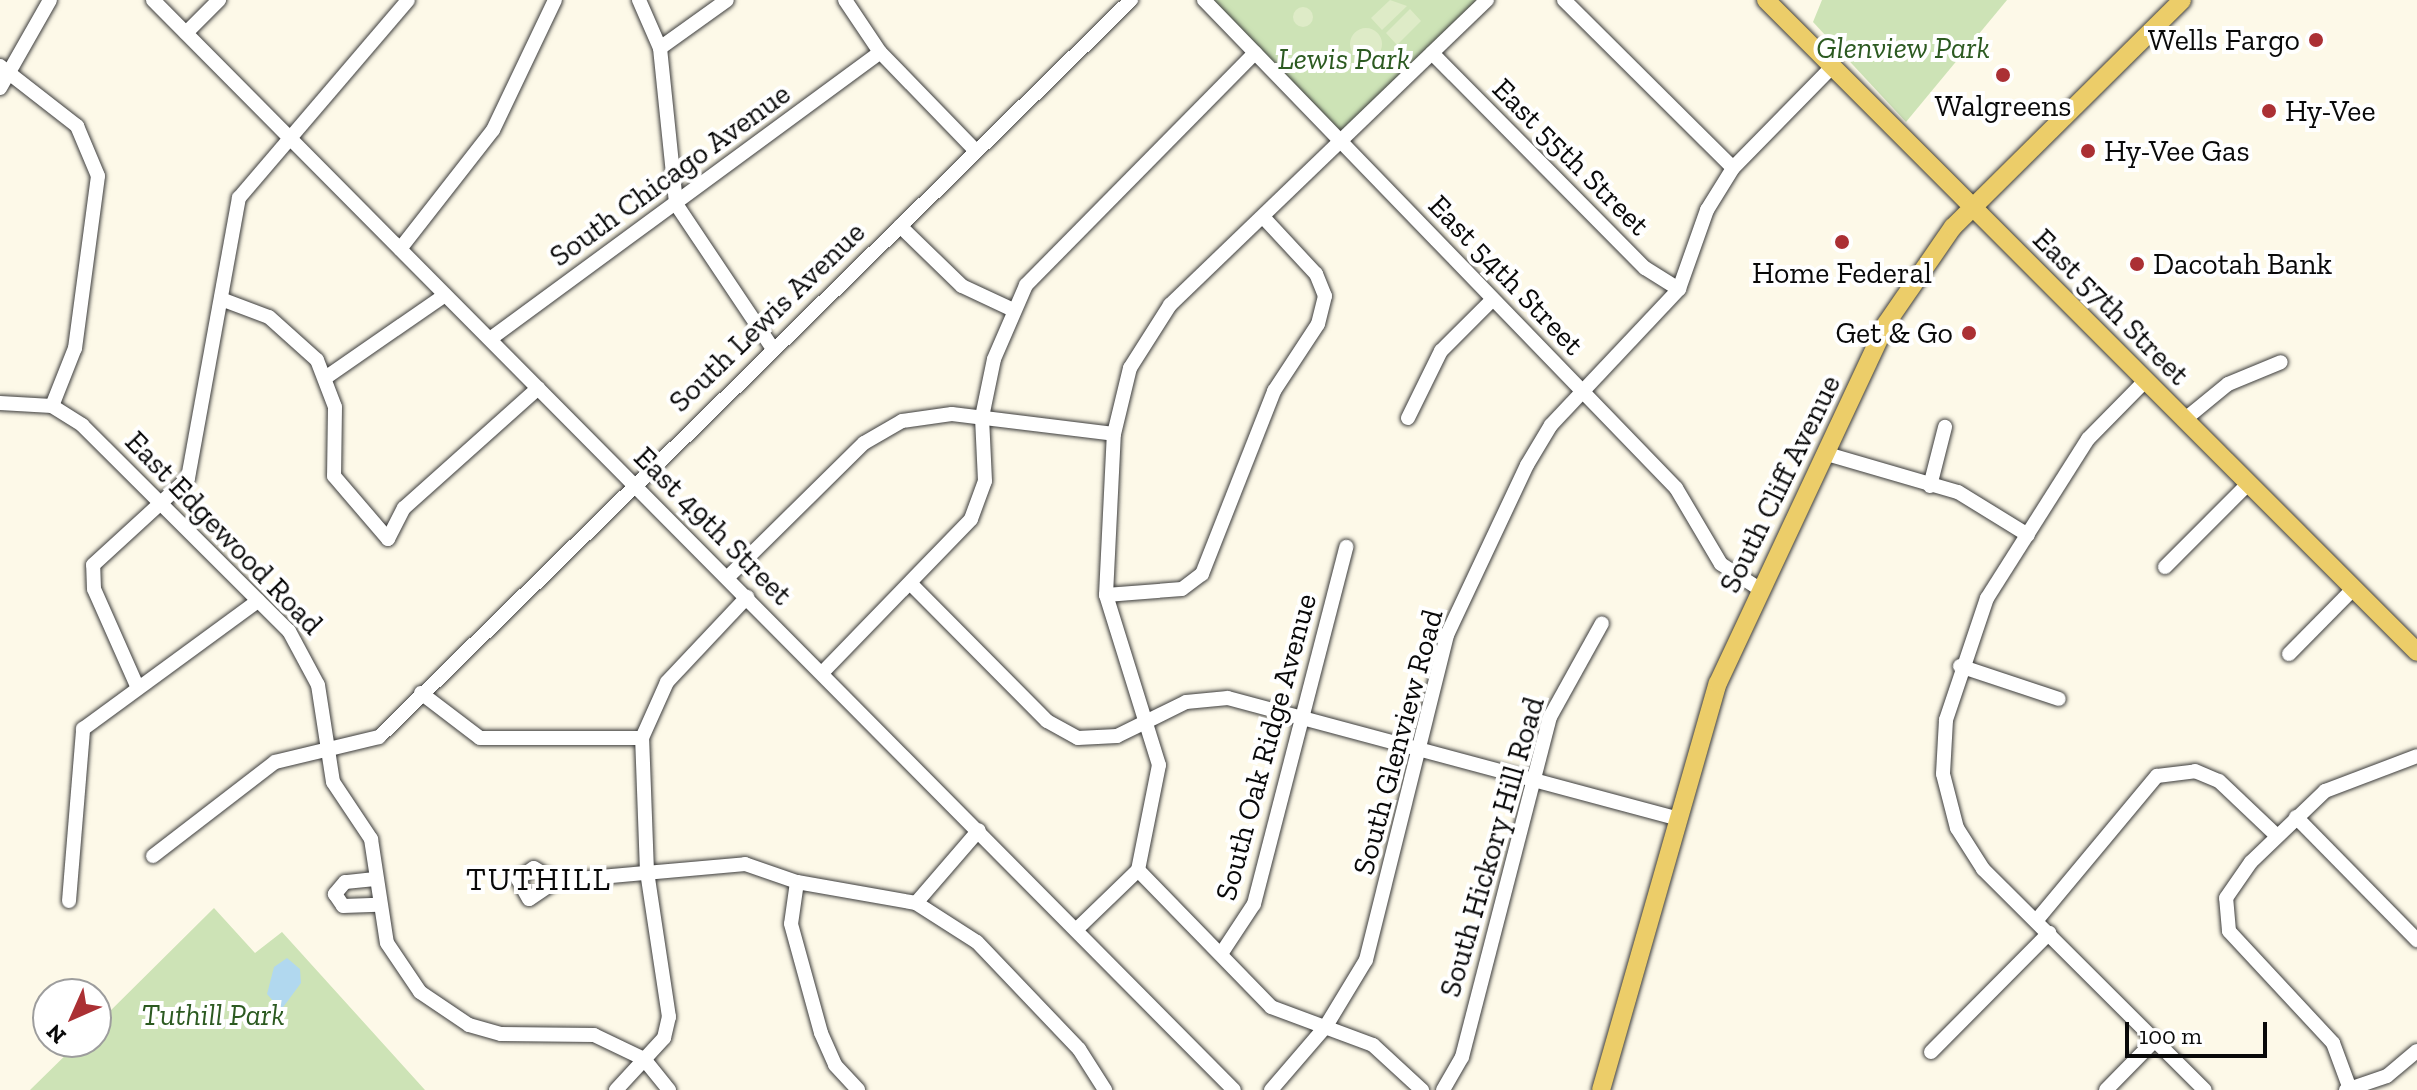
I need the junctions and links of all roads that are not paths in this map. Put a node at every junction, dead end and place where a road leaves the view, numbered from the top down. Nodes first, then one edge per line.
1 (50, 0) edge
2 (153, 0) edge
3 (219, 0) edge
4 (408, 0) edge
5 (555, 0) edge
6 (639, 0) edge
7 (727, 0) edge
8 (845, 0) edge
9 (1131, 0) edge
10 (1204, 0) edge
11 (1487, 0) edge
12 (1564, 0) edge
13 (1766, 0) edge
14 (2182, 0) edge
15 (186, 33) junction
16 (660, 48) junction
17 (880, 52) junction
18 (1255, 53) junction
19 (1432, 53) junction
20 (1833, 66) junction
21 (4, 68) edge
22 (0, 88) edge
23 (289, 138) junction
24 (1342, 143) junction
25 (976, 151) junction
26 (1733, 168) junction
27 (676, 204) junction
28 (1973, 206) junction
29 (1264, 218) junction
30 (900, 226) junction
31 (400, 249) junction
32 (1679, 289) junction
33 (445, 295) junction
34 (221, 299) junction
35 (1492, 300) junction
36 (1011, 309) junction
37 (490, 339) junction
38 (771, 346) junction
39 (2281, 362) dead end
40 (328, 376) junction
41 (2145, 381) junction
42 (538, 388) junction
43 (1583, 392) junction
44 (0, 403) edge
45 (52, 406) junction
46 (982, 417) junction
47 (1408, 418) dead end
48 (2184, 420) junction
49 (1945, 427) dead end
50 (1114, 434) junction
51 (1827, 454) junction
52 (633, 482) junction
53 (2248, 484) junction
54 (1930, 486) junction
55 (163, 504) junction
56 (2028, 535) junction
57 (1346, 547) dead end
58 (2165, 567) dead end
59 (728, 577) junction
60 (911, 584) junction
61 (2353, 589) junction
62 (1761, 590) junction
63 (1106, 595) junction
64 (747, 597) junction
65 (258, 601) junction
66 (1602, 623) dead end
67 (2417, 652) edge
68 (2289, 654) dead end
69 (1960, 666) junction
70 (822, 673) junction
71 (137, 686) junction
72 (421, 693) junction
73 (2059, 699) dead end
74 (1300, 718) junction
75 (1149, 721) junction
76 (642, 738) junction
77 (1418, 748) junction
78 (326, 752) junction
79 (2417, 756) edge
80 (1535, 778) junction
81 (2296, 817) junction
82 (1676, 818) junction
83 (979, 830) junction
84 (2276, 835) junction
85 (153, 856) dead end
86 (1138, 870) junction
87 (647, 872) junction
88 (375, 879) junction
89 (556, 881) dead end
90 (797, 882) junction
91 (69, 901) dead end
92 (916, 903) junction
93 (378, 905) junction
94 (2036, 921) junction
95 (1078, 928) junction
96 (2049, 933) junction
97 (2416, 936) edge
98 (1221, 954) junction
99 (1326, 1026) junction
100 (2155, 1040) junction
101 (2417, 1051) edge
102 (1931, 1052) dead end
103 (644, 1059) junction
104 (2348, 1089) edge
105 (616, 1090) edge
106 (669, 1090) edge
107 (858, 1090) edge
108 (1105, 1090) edge
109 (1234, 1090) edge
110 (1271, 1090) edge
111 (1422, 1090) edge
112 (1443, 1090) edge
113 (1601, 1090) edge
114 (2106, 1090) edge
115 (2205, 1090) edge

1 - 21 street
2 - 15 street, East 49th Street
3 - 15 street
4 - 23 street
5 - 31 street
6 - 16 street
7 - 16 street
8 - 17 street
9 - 25 street, South Lewis Avenue
10 - 18 street, East 54th Street
11 - 19 street
12 - 26 street
13 - 20 main road, East 57th Street
14 - 28 main road, South Cliff Avenue
15 - 23 street, East 49th Street
16 - 27 street
17 - 25 street
17 - 27 street, South Chicago Avenue
18 - 24 street, East 54th Street
18 - 36 street
19 - 24 street
19 - 32 street, East 55th Street
20 - 26 street, South Glenview Road
20 - 28 main road, East 57th Street
21 - 22 street
21 - 45 street
23 - 31 street, East 49th Street
23 - 34 street
24 - 29 street
24 - 35 street, East 54th Street
25 - 30 street, South Lewis Avenue
26 - 32 street, South Glenview Road
27 - 37 street, South Chicago Avenue
27 - 38 street
28 - 41 main road, East 57th Street
28 - 51 main road, South Cliff Avenue
29 - 50 street
29 - 63 street
30 - 36 street
30 - 38 street, South Lewis Avenue
31 - 33 street, East 49th Street
32 - 43 street, South Glenview Road
33 - 37 street, East 49th Street
33 - 40 street
34 - 40 street
34 - 55 street
35 - 43 street, East 54th Street
35 - 47 street
36 - 46 street
37 - 42 street, East 49th Street
38 - 52 street, South Lewis Avenue
39 - 48 street
40 - 42 street
41 - 48 main road, East 57th Street
41 - 56 street
42 - 52 street, East 49th Street
43 - 62 street, East 54th Street
43 - 77 street, South Glenview Road
44 - 45 street
45 - 55 street, East Edgewood Road
46 - 50 street
46 - 59 street
46 - 60 street
48 - 53 main road, East 57th Street
49 - 54 street
50 - 63 street
51 - 54 street
51 - 62 main road, South Cliff Avenue
52 - 59 street, East 49th Street
52 - 72 street, South Lewis Avenue
53 - 58 street
53 - 61 main road, East 57th Street
54 - 56 street
55 - 65 street, East Edgewood Road
55 - 71 street
56 - 69 street
57 - 74 street, South Oak Ridge Avenue
59 - 64 street, East 49th Street
60 - 70 street
60 - 75 street
61 - 67 main road, East 57th Street
61 - 68 street
62 - 82 main road, South Cliff Avenue
63 - 75 street
64 - 70 street, East 49th Street
64 - 76 street
65 - 71 street
65 - 78 street, East Edgewood Road
66 - 80 street, South Hickory Hill Road
69 - 73 street
69 - 94 street
70 - 83 street, East 49th Street
71 - 91 street
72 - 76 street
72 - 78 street, South Lewis Avenue
74 - 75 street
74 - 77 street
74 - 98 street, South Oak Ridge Avenue
75 - 86 street
76 - 87 street
77 - 80 street
77 - 99 street, South Glenview Road
78 - 85 street, South Lewis Avenue
78 - 88 street, East Edgewood Road
79 - 81 street
80 - 82 street
80 - 112 street, South Hickory Hill Road
81 - 84 street
81 - 97 street
82 - 113 main road, South Cliff Avenue
83 - 92 street
83 - 95 street, East 49th Street
84 - 94 street
84 - 104 street
86 - 95 street
86 - 98 street
87 - 89 street
87 - 90 street
87 - 103 street
88 - 93 street, East Edgewood Road
88 - 93 street
90 - 92 street
90 - 107 street
92 - 108 street
93 - 103 street, East Edgewood Road
94 - 96 street
95 - 109 street, East 49th Street
96 - 100 street
96 - 102 street
98 - 99 street
99 - 110 street, South Glenview Road
99 - 111 street
100 - 114 street
100 - 115 street
101 - 104 street
103 - 105 street
103 - 106 street, East Edgewood Road

